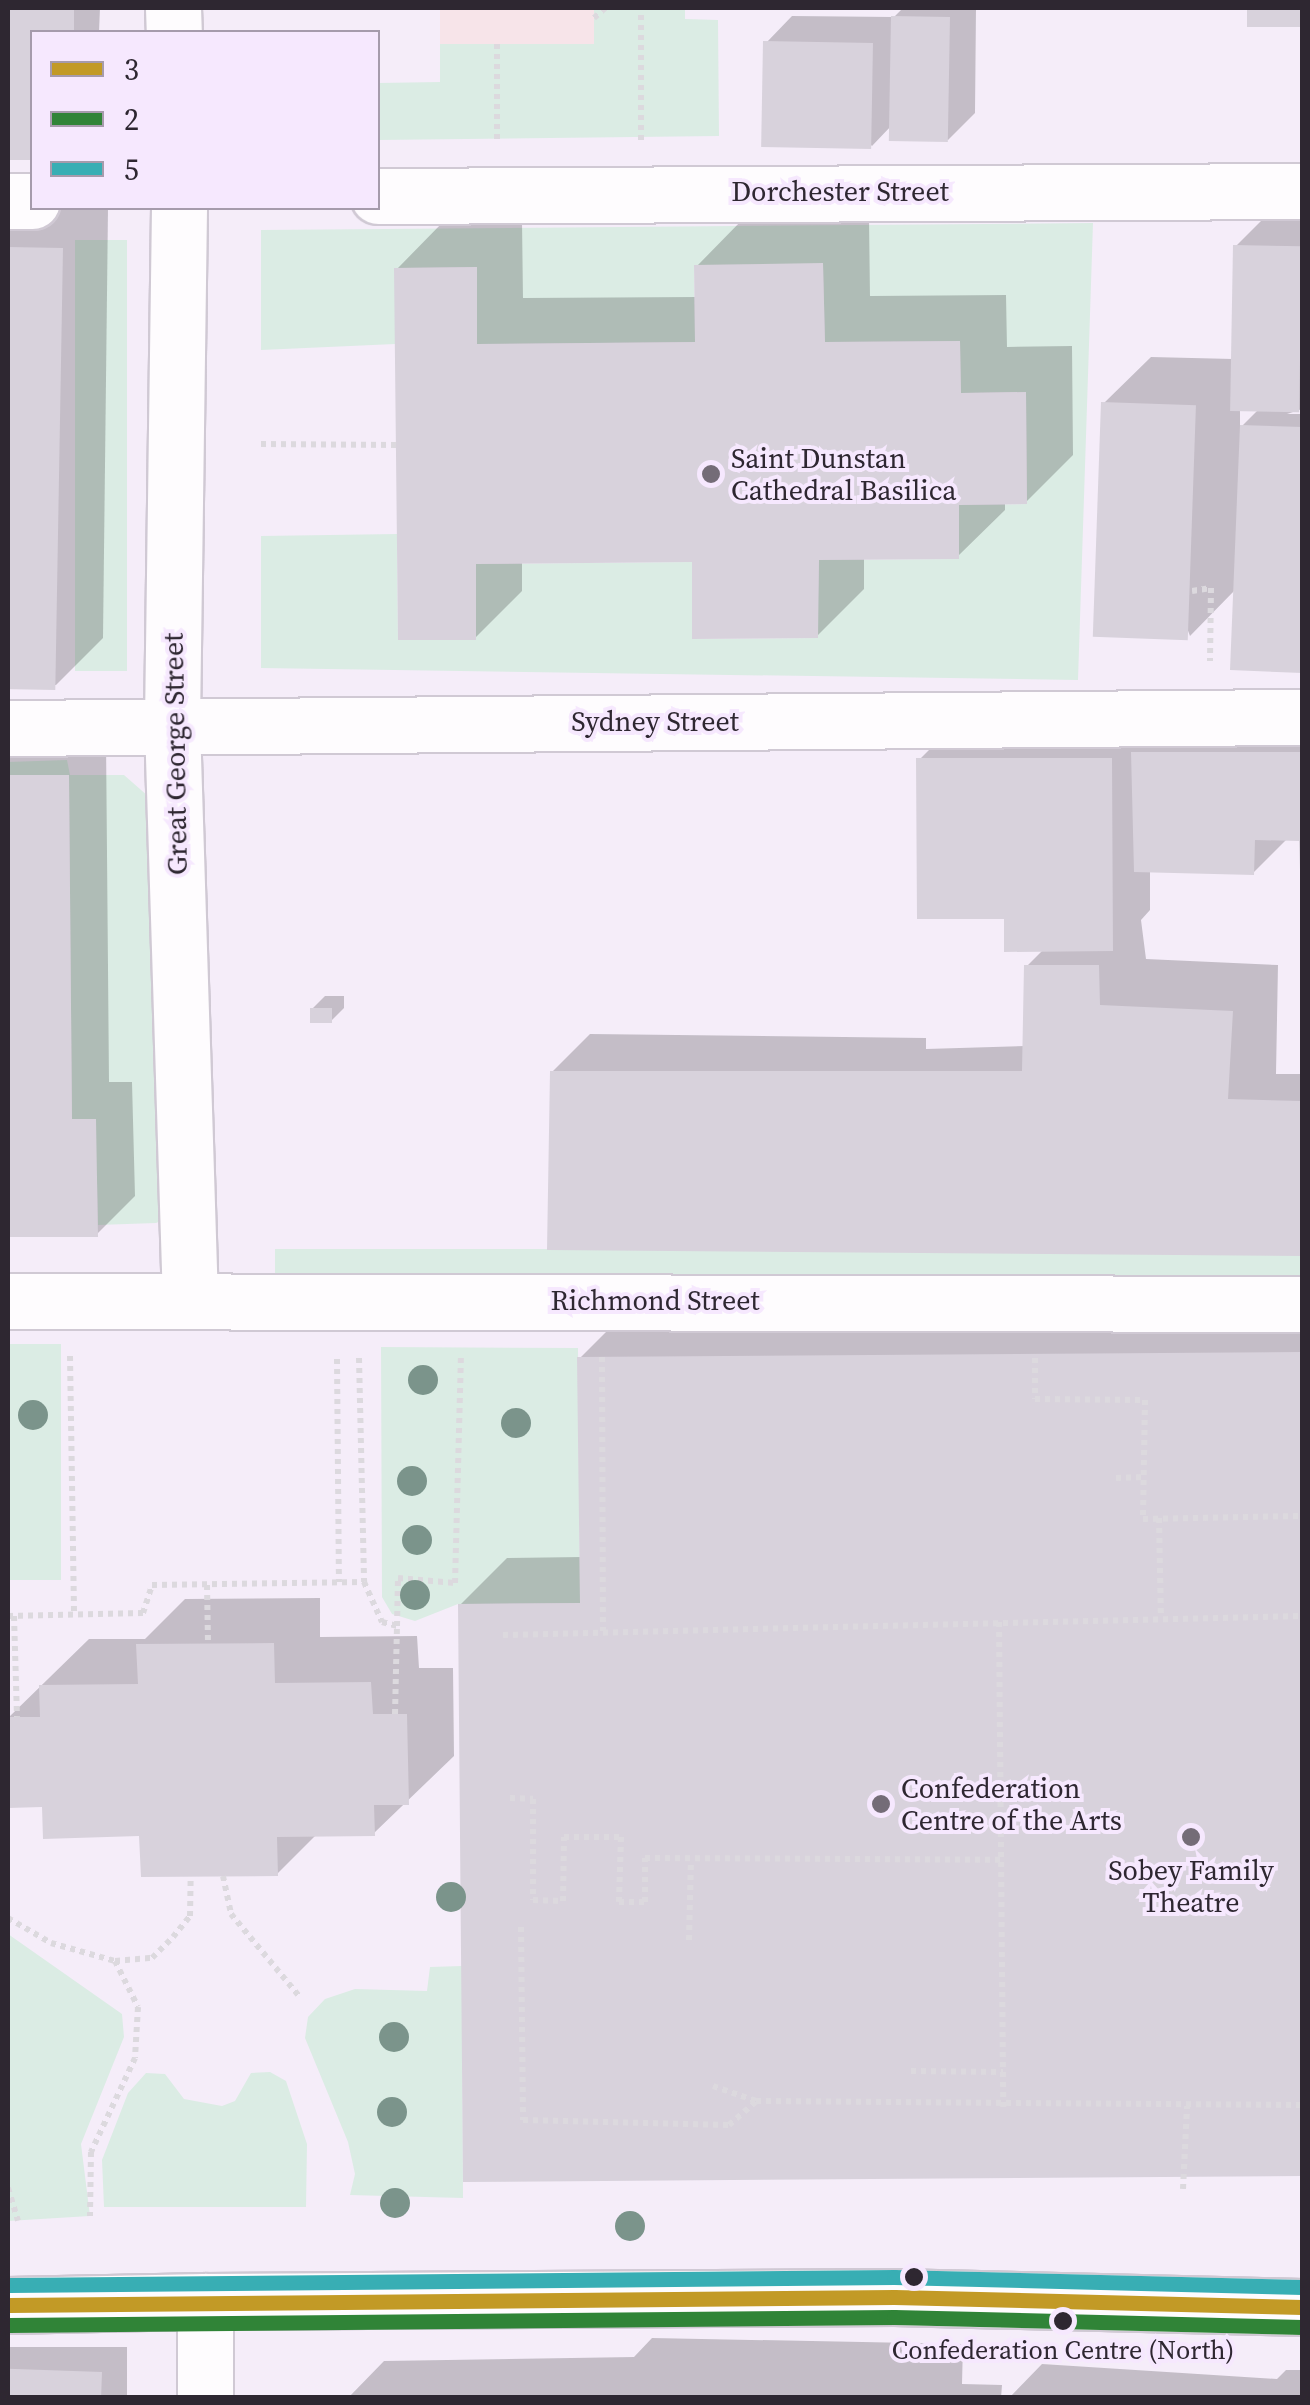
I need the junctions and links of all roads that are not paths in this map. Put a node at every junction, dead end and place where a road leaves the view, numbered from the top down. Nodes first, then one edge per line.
1 (1302, 191) edge
2 (380, 196) edge
3 (179, 210) edge
4 (1302, 717) edge
5 (172, 725) junction
6 (8, 728) edge
7 (190, 1300) junction
8 (8, 1301) edge
9 (1302, 1304) edge
10 (205, 2300) junction
11 (8, 2305) edge
12 (1302, 2307) edge
13 (205, 2398) edge

1 - 2 street, Dorchester Street
3 - 5 street, Great George Street
4 - 5 street, Sydney Street
5 - 6 street, Sydney Street
5 - 7 street, Great George Street
7 - 8 street, Richmond Street
7 - 9 street, Richmond Street
10 - 11 street
10 - 12 street
10 - 13 street

